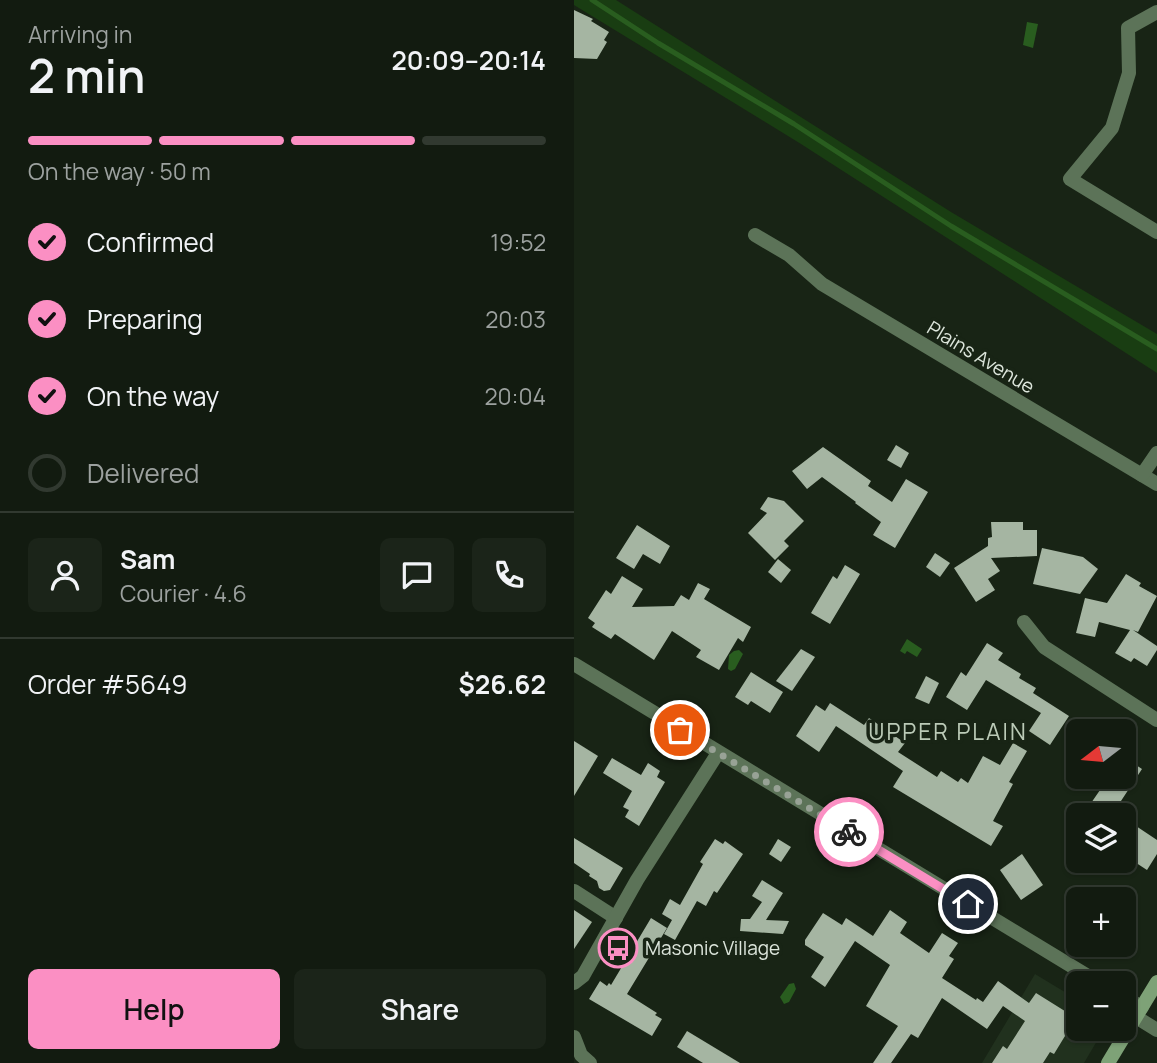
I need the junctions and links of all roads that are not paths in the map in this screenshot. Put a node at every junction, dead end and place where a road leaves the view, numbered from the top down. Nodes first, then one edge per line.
1 (1157, 12) edge
2 (1157, 232) edge
3 (755, 236) dead end
4 (1157, 453) edge
5 (1142, 475) junction
6 (1157, 484) edge
7 (1024, 622) dead end
8 (574, 664) edge
9 (1157, 720) edge
10 (718, 752) junction
11 (574, 891) edge
12 (616, 918) junction
13 (1080, 971) edge
14 (1157, 982) edge
15 (574, 983) edge
16 (1136, 1009) edge
17 (1139, 1012) junction
18 (1157, 1030) edge
19 (574, 1037) edge
20 (590, 1063) edge
21 (1108, 1063) edge

1 - 2 street
3 - 5 street, Plains Avenue
4 - 5 street
5 - 6 street, Plains Avenue
7 - 9 street
8 - 10 street
10 - 12 street
10 - 13 street
11 - 12 street
12 - 15 street
14 - 17 street
16 - 17 street
17 - 18 street
17 - 21 street
19 - 20 street

